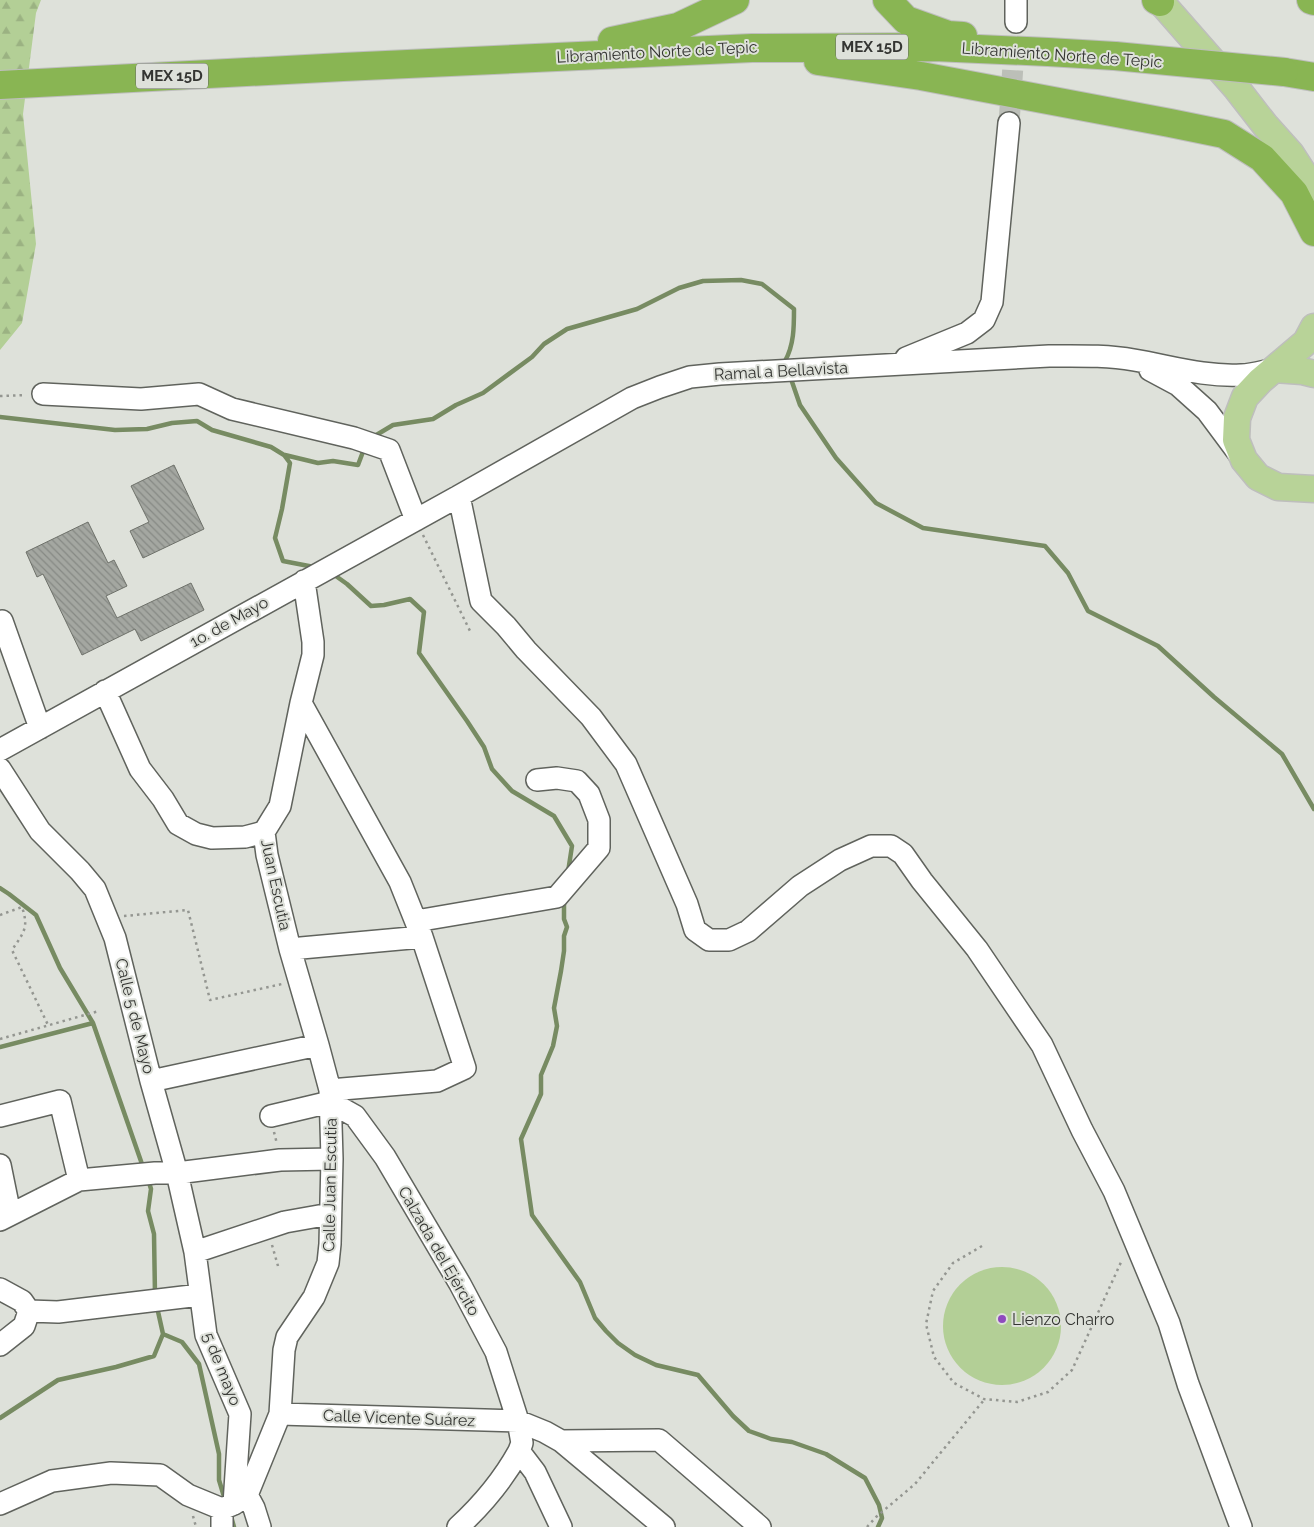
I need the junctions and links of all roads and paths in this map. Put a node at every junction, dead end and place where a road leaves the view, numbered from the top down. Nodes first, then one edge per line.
1 (735, 0) edge
2 (887, 0) edge
3 (1016, 0) edge
4 (1158, 1) edge
5 (1016, 22) tunnel mouth
6 (629, 54) junction
7 (1116, 56) junction
8 (343, 67) junction
9 (1314, 77) edge
10 (0, 86) edge
11 (1009, 123) tunnel mouth
12 (1265, 125) junction
13 (1314, 190) edge
14 (1314, 212) edge
15 (1314, 232) edge
16 (1314, 327) edge
17 (1133, 360) junction
18 (892, 364) junction
19 (1275, 369) junction
20 (1314, 374) edge
21 (43, 394) joint
22 (0, 396) edge
23 (1244, 460) junction
24 (1309, 488) edge
25 (459, 496) junction
26 (416, 520) junction
27 (304, 581) junction
28 (2, 621) dead end
29 (470, 631) dead end
30 (105, 691) junction
31 (301, 703) junction
32 (40, 728) junction
33 (0, 750) edge
34 (0, 769) edge
35 (537, 780) dead end
36 (264, 832) junction
37 (0, 915) edge
38 (107, 917) junction
39 (419, 929) junction
40 (290, 949) junction
41 (298, 980) junction
42 (99, 1011) dead end
43 (48, 1025) junction
44 (0, 1038) edge
45 (318, 1045) junction
46 (151, 1081) junction
47 (330, 1096) junction
48 (0, 1116) edge
49 (271, 1116) joint
50 (332, 1159) junction
51 (280, 1160) junction
52 (0, 1165) edge
53 (177, 1173) junction
54 (79, 1180) junction
55 (330, 1214) junction
56 (5, 1217) edge
57 (1133, 1236) junction
58 (982, 1246) dead end
59 (195, 1252) junction
60 (0, 1289) edge
61 (200, 1295) junction
62 (29, 1311) junction
63 (0, 1345) edge
64 (984, 1399) junction
65 (280, 1414) junction
66 (518, 1421) junction
67 (561, 1440) junction
68 (519, 1451) junction
69 (0, 1504) edge
70 (231, 1509) edge
71 (260, 1527) edge
72 (458, 1527) edge
73 (561, 1527) edge
74 (664, 1527) edge
75 (760, 1527) edge
76 (867, 1527) edge
77 (1241, 1527) edge

1 - 8 highway
2 - 7 highway
3 - 5 street
4 - 12 main road
6 - 7 highway, Libramiento Norte de Tepic / MEX 15D
6 - 8 highway, Libramiento Norte de Tepic / MEX 15D
6 - 15 highway
7 - 9 highway, Libramiento Norte de Tepic / MEX 15D, bridge
8 - 10 highway, Libramiento Norte de Tepic / MEX 15D
11 - 18 street
12 - 13 main road
12 - 14 main road
16 - 19 main road
17 - 18 street, Ramal a Bellavista
17 - 19 street, Ramal a Bellavista
17 - 23 street
18 - 25 street, Ramal a Bellavista
19 - 20 main road
19 - 23 main road
21 - 22 path
21 - 26 street
23 - 24 main road
25 - 26 street, 1o. de Mayo
25 - 57 street
26 - 27 street, 1o. de Mayo
26 - 29 path
27 - 30 street, 1o. de Mayo
27 - 31 street, Juan Escutia
28 - 32 street
30 - 32 street, 1o. de Mayo
30 - 36 street
31 - 36 street, Juan Escutia
31 - 39 street
32 - 33 street, 1o. de Mayo
34 - 38 street, Calle 5 de Mayo
35 - 39 street
36 - 40 street, Juan Escutia
37 - 43 path
38 - 41 path
38 - 46 street, Calle 5 de Mayo
39 - 40 street
39 - 47 street
40 - 41 street, Juan Escutia
41 - 45 street, Juan Escutia
42 - 43 path
43 - 44 path
45 - 46 street
45 - 47 street, Juan Escutia
46 - 53 street, Calle 5 de Mayo
47 - 49 street
47 - 50 street, Calle Juan Escutia
47 - 66 street, Calzada del Ejército
48 - 54 street
49 - 51 path
50 - 51 street
50 - 55 street, Calle Juan Escutia
51 - 53 street
52 - 56 street
53 - 54 street
53 - 59 street, Calle 5 de Mayo
54 - 56 street
55 - 59 street
55 - 65 street, Calle Juan Escutia
57 - 64 path
57 - 77 street
58 - 64 path
59 - 61 street, Calle 5 de Mayo
60 - 62 street
61 - 62 street
61 - 70 street, 5 de mayo
62 - 63 street
64 - 76 path
65 - 66 street, Calle Vicente Suárez
65 - 70 street, Calle Juan Escutia
66 - 67 street
66 - 68 street, Calzada del Ejército
67 - 74 street
67 - 75 street
68 - 72 street
68 - 73 street
69 - 70 street
70 - 71 street

